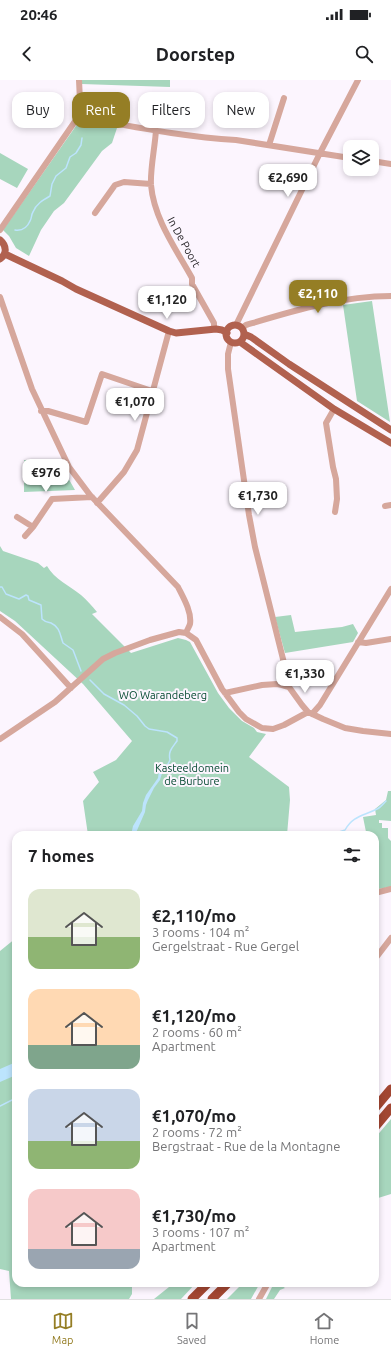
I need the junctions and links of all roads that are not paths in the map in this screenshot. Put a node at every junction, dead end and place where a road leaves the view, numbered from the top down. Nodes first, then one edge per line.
1 (79, 80) edge
2 (358, 80) edge
3 (80, 92) edge
4 (284, 98) dead end
5 (72, 126) edge
6 (130, 126) edge
7 (156, 130) junction
8 (269, 145) junction
9 (320, 153) junction
10 (343, 157) edge
11 (379, 162) edge
12 (391, 164) edge
13 (151, 184) junction
14 (95, 213) dead end
15 (0, 230) edge
16 (0, 240) edge
17 (2, 257) edge
18 (391, 296) edge
19 (0, 297) edge
20 (214, 329) junction
21 (241, 329) junction
22 (169, 331) junction
23 (227, 333) junction
24 (231, 342) junction
25 (240, 342) junction
26 (152, 392) junction
27 (334, 409) junction
28 (41, 411) junction
29 (391, 430) edge
30 (391, 443) edge
31 (92, 497) junction
32 (97, 503) junction
33 (335, 512) dead end
34 (17, 517) dead end
35 (33, 527) junction
36 (25, 536) dead end
37 (391, 589) edge
38 (0, 617) edge
39 (186, 633) junction
40 (391, 640) edge
41 (358, 642) junction
42 (289, 687) junction
43 (71, 688) junction
44 (225, 693) junction
45 (310, 713) junction
46 (391, 734) edge
47 (0, 739) edge
48 (391, 889) edge
49 (379, 892) edge
50 (391, 938) edge
51 (379, 954) edge
52 (391, 1088) edge
53 (379, 1103) edge
54 (391, 1108) edge
55 (379, 1122) edge
56 (204, 1287) edge
57 (224, 1287) edge
58 (266, 1287) edge
59 (192, 1299) edge
60 (212, 1299) edge
61 (259, 1299) edge

1 - 3 street
2 - 9 street
4 - 8 street
5 - 15 street
6 - 7 street
7 - 8 street
7 - 13 street, In De Poort
8 - 9 street
9 - 10 street
9 - 21 street
11 - 12 street
13 - 14 street
13 - 20 street, In De Poort
16 - 17 main road
17 - 22 main road
18 - 21 street
19 - 28 street
20 - 22 main road
20 - 23 main road
21 - 23 main road
21 - 25 main road
21 - 29 main road
22 - 26 street
23 - 24 main road
24 - 25 main road
24 - 42 street
25 - 27 main road
26 - 28 street
26 - 32 street
27 - 30 main road
27 - 33 street
28 - 31 street
31 - 32 street
31 - 35 street
32 - 39 street
34 - 35 street
35 - 36 street
37 - 41 street
38 - 43 street
39 - 43 street
39 - 44 street
40 - 41 street
41 - 45 street
42 - 44 street
42 - 45 street
43 - 47 street
44 - 45 street
45 - 46 street
48 - 49 street
50 - 51 street
52 - 53 highway
54 - 55 highway
56 - 59 highway
57 - 60 highway
58 - 61 street

